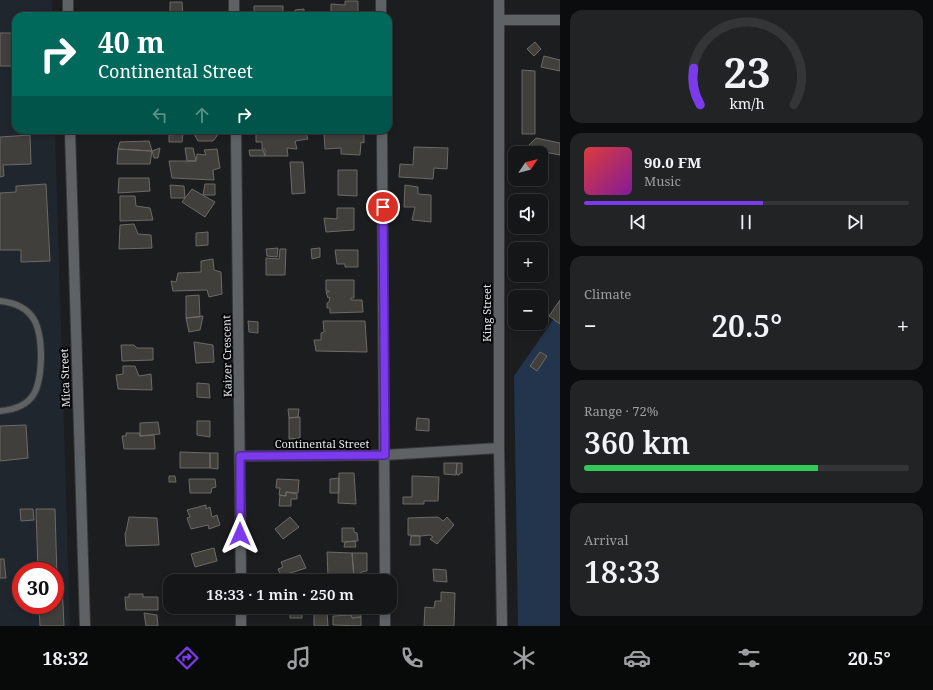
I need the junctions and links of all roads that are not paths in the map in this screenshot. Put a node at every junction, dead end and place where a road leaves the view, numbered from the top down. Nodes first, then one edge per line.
1 (68, 0) edge
2 (234, 0) edge
3 (381, 0) edge
4 (499, 0) edge
5 (68, 12) edge
6 (234, 12) edge
7 (381, 12) edge
8 (499, 20) junction
9 (560, 20) edge
10 (70, 134) edge
11 (236, 134) edge
12 (382, 134) edge
13 (0, 301) edge
14 (0, 411) edge
15 (499, 448) junction
16 (385, 455) junction
17 (240, 456) junction
18 (240, 574) edge
19 (385, 574) edge
20 (241, 614) edge
21 (385, 614) edge
22 (85, 626) edge
23 (241, 626) edge
24 (385, 626) edge
25 (502, 626) edge

1 - 5 street
2 - 6 street
3 - 7 street
4 - 8 street, King Street
8 - 9 street
8 - 15 street, King Street
10 - 22 street, Mica Street
11 - 17 street, Kaizer Crescent
12 - 16 street
13 - 14 lane
15 - 16 street, Continental Street
15 - 25 street, King Street
16 - 17 street, Continental Street
16 - 19 street
17 - 18 street, Kaizer Crescent
20 - 23 street
21 - 24 street

